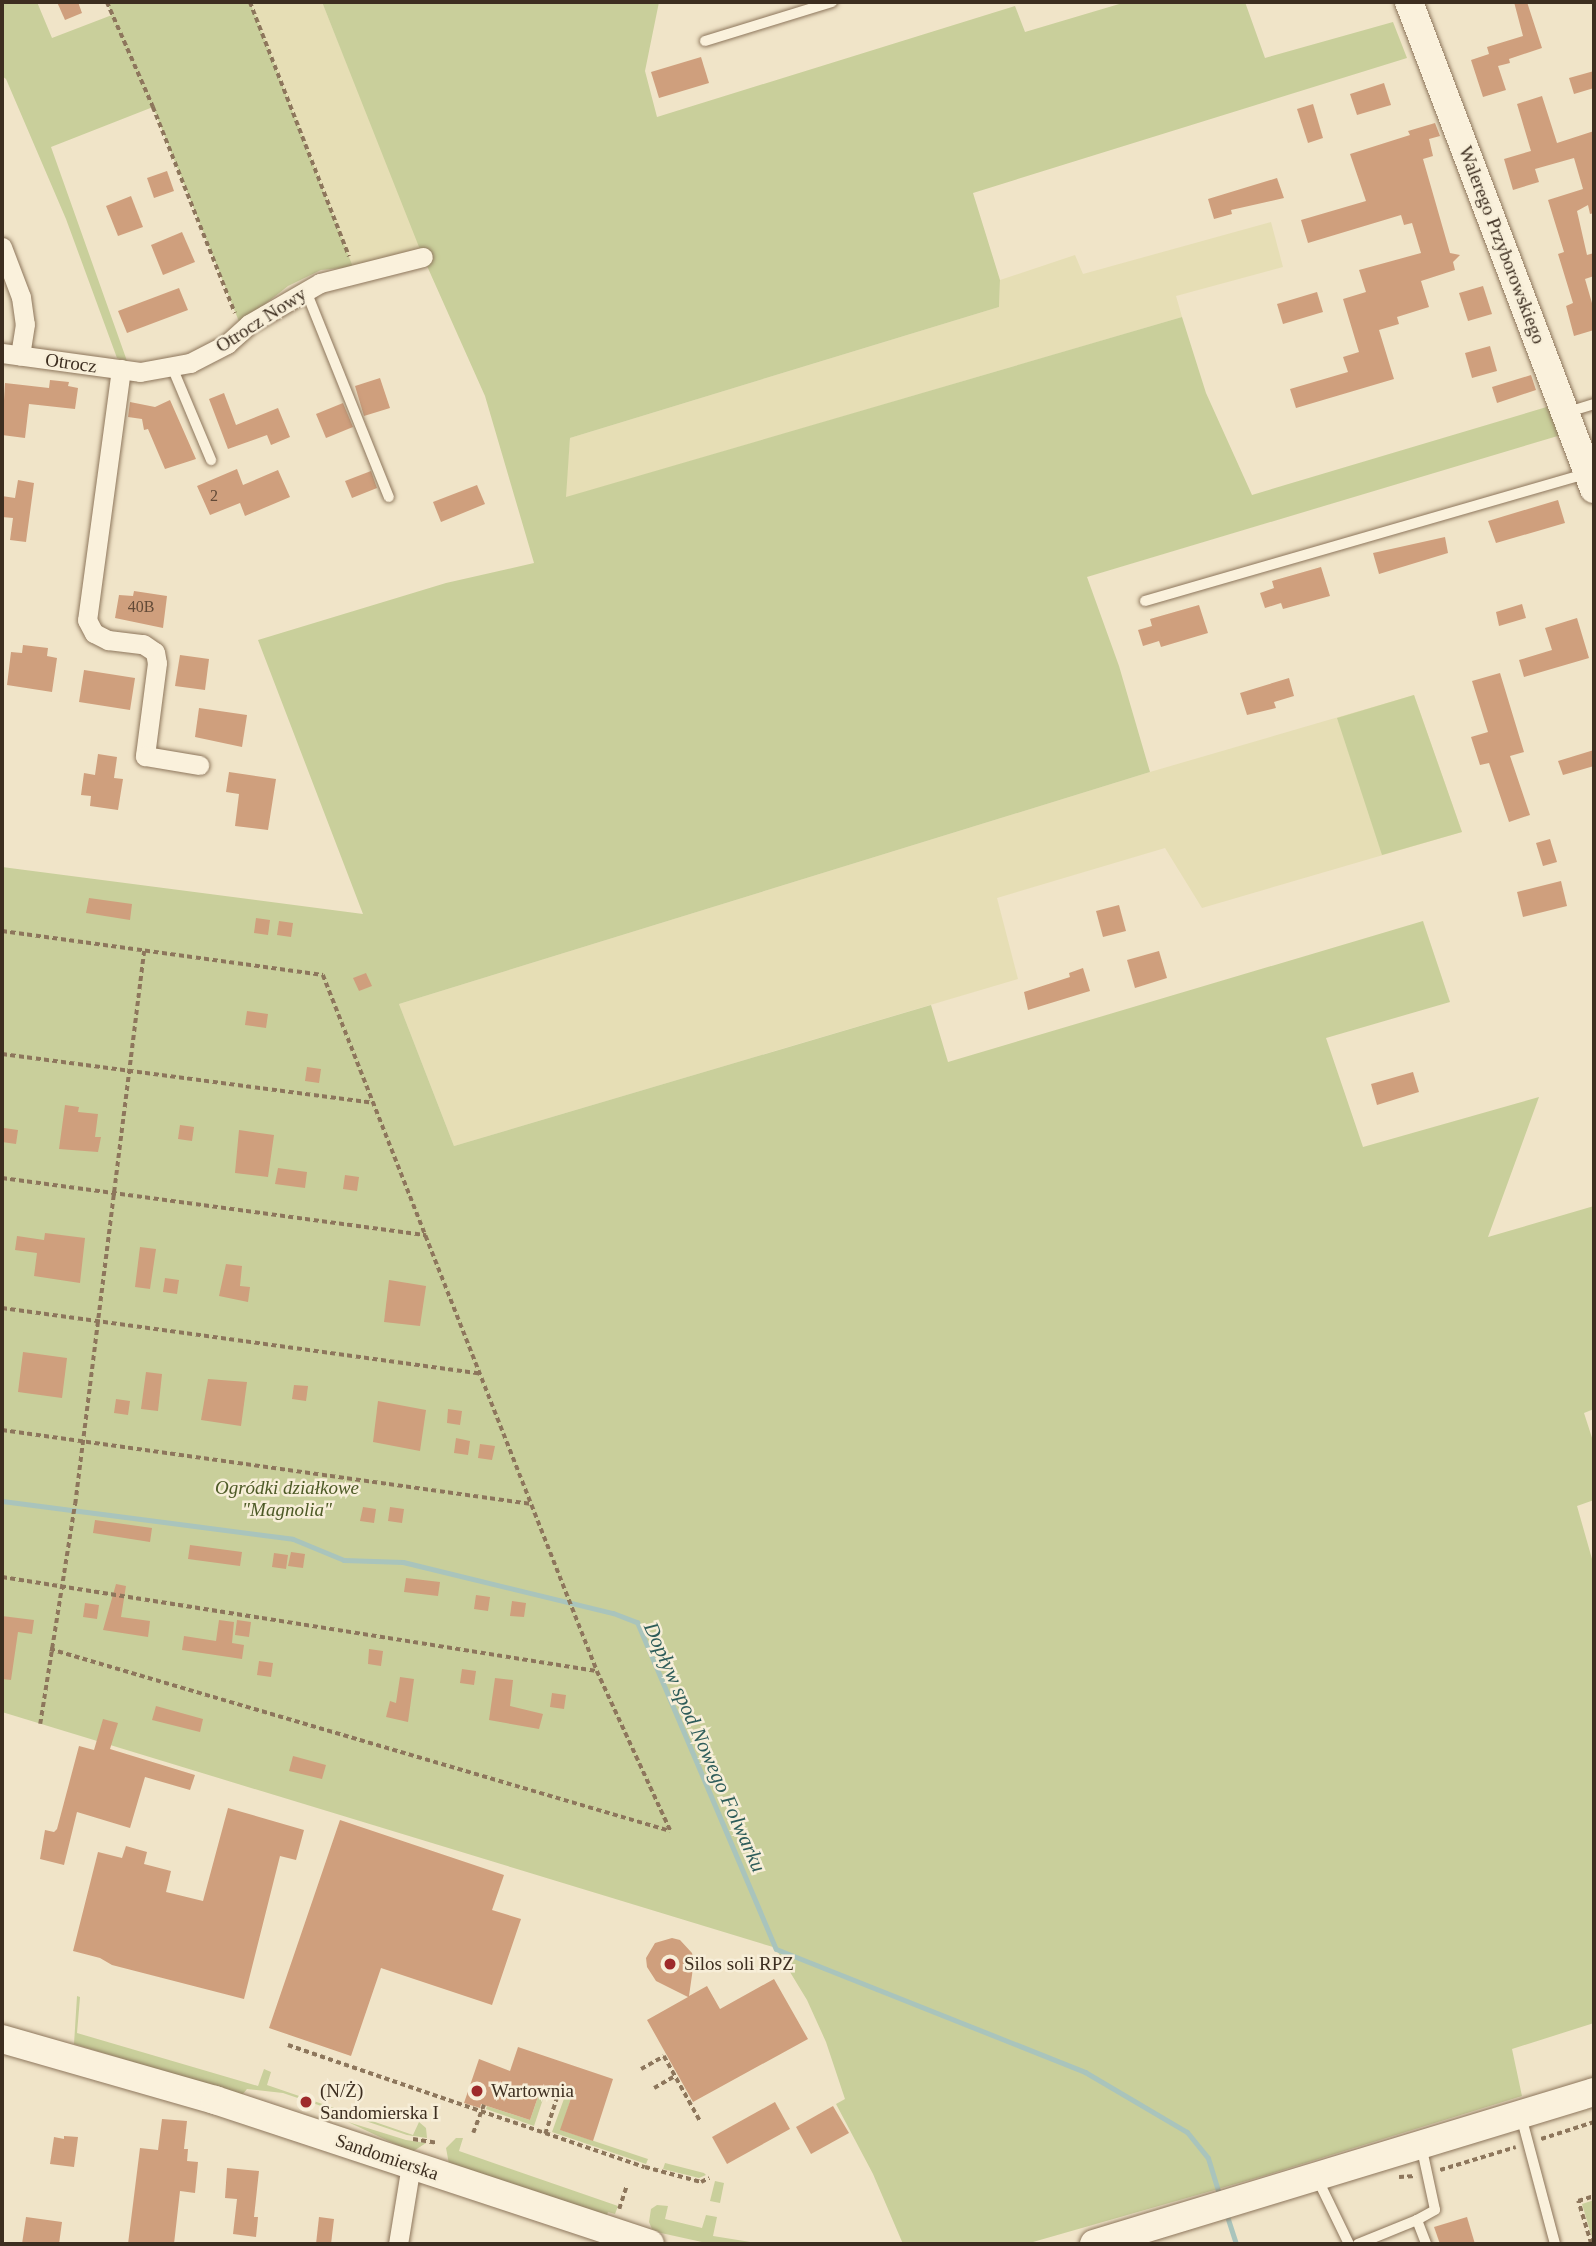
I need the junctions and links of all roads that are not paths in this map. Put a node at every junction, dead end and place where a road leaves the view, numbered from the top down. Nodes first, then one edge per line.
1 (832, 2) edge
2 (1409, 2) edge
3 (705, 41) dead end
4 (2, 247) edge
5 (423, 257) dead end
6 (306, 290) junction
7 (11, 355) edge
8 (172, 367) junction
9 (131, 370) junction
10 (1594, 404) edge
11 (1566, 413) junction
12 (211, 460) dead end
13 (1591, 481) edge
14 (389, 497) dead end
15 (1145, 601) dead end
16 (199, 765) dead end
17 (2, 2039) edge
18 (1594, 2092) edge
19 (1521, 2115) junction
20 (1421, 2145) junction
21 (411, 2165) junction
22 (1316, 2176) junction
23 (1417, 2220) junction
24 (398, 2244) edge
25 (650, 2244) edge
26 (1094, 2244) edge
27 (1349, 2244) edge
28 (1358, 2244) edge
29 (1426, 2244) edge
30 (1555, 2244) edge

1 - 3 lane
2 - 11 street, Walerego Przyborowskiego
4 - 7 street
5 - 6 street, Otrocz Nowy
6 - 8 street, Otrocz Nowy
6 - 14 lane
7 - 9 street, Otrocz
8 - 9 street, Otrocz Nowy
8 - 12 lane
9 - 16 street
10 - 11 lane
11 - 13 street, Walerego Przyborowskiego
13 - 15 lane
17 - 21 street, Sandomierska
18 - 19 street
19 - 20 street
19 - 30 lane
20 - 22 street
20 - 23 lane
21 - 24 street
21 - 25 street, Sandomierska
22 - 26 street
22 - 27 lane
23 - 28 lane
23 - 29 lane

